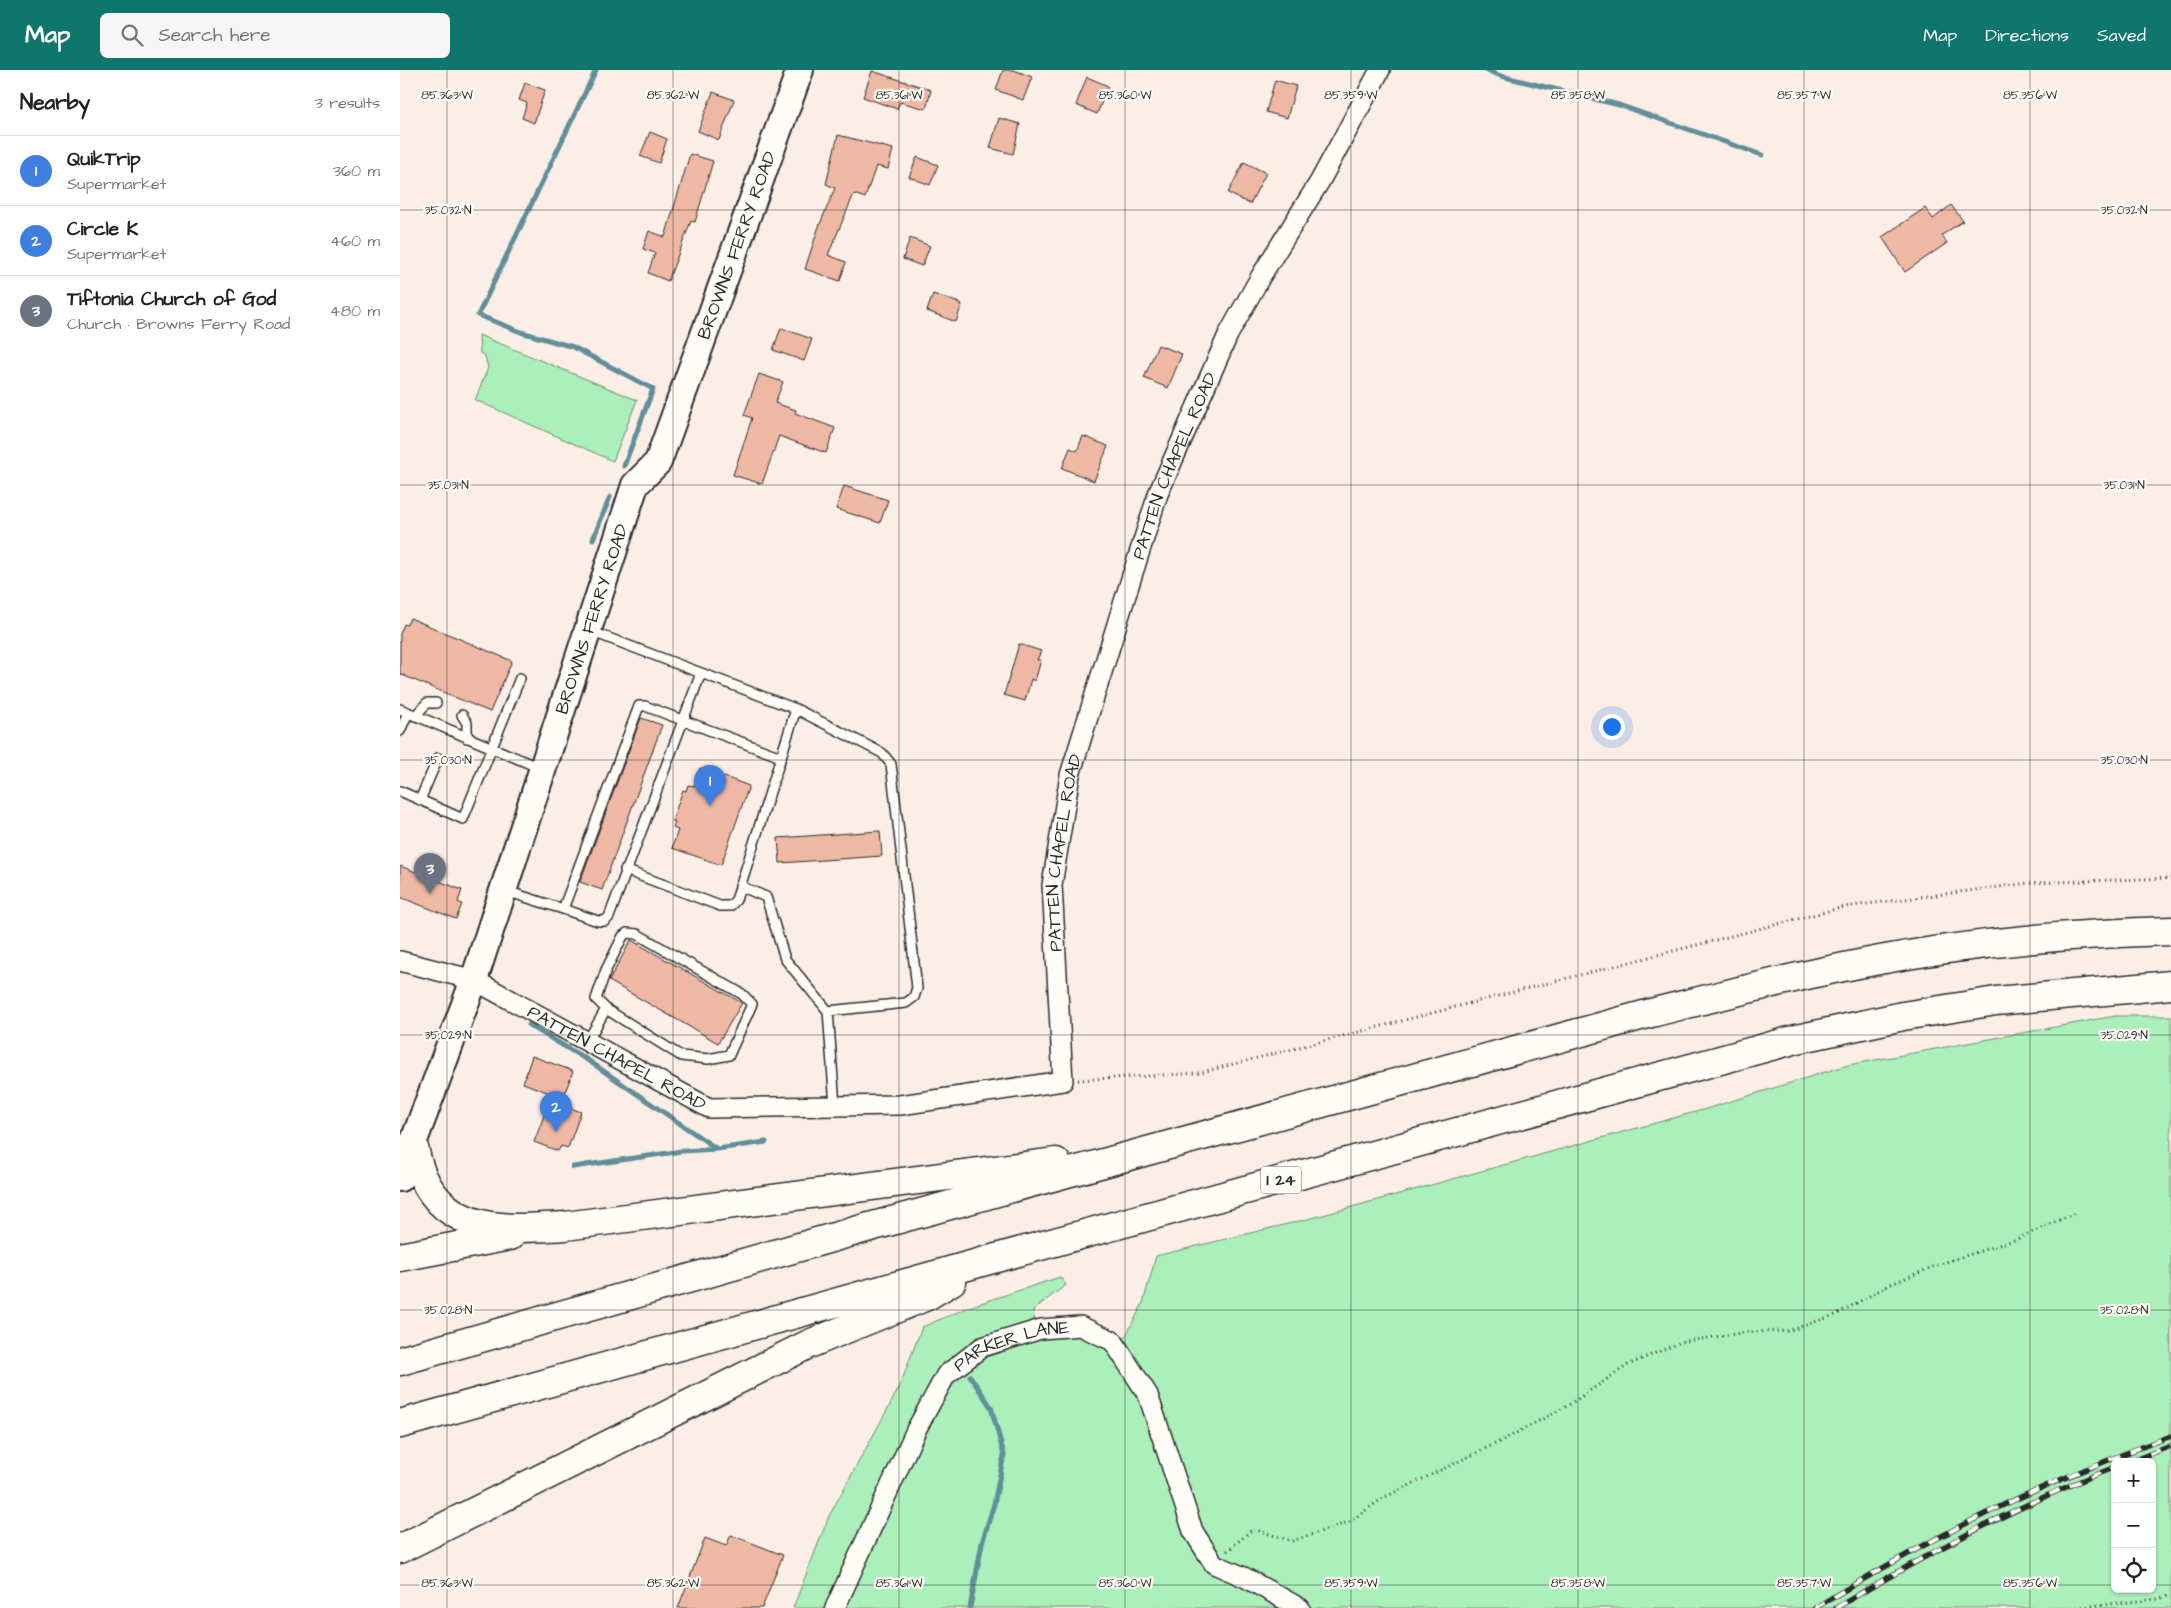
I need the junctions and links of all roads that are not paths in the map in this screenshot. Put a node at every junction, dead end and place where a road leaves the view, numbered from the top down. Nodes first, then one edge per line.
1 (800, 70) edge
2 (1380, 70) edge
3 (588, 630) junction
4 (701, 673) junction
5 (520, 678) dead end
6 (436, 703) dead end
7 (796, 710) junction
8 (408, 713) edge
9 (462, 715) dead end
10 (682, 720) junction
11 (400, 731) edge
12 (467, 738) junction
13 (491, 747) junction
14 (781, 757) junction
15 (438, 758) dead end
16 (543, 769) junction
17 (400, 791) edge
18 (420, 800) junction
19 (626, 870) junction
20 (740, 886) junction
21 (503, 890) junction
22 (564, 909) junction
23 (2171, 930) edge
24 (400, 961) edge
25 (474, 980) junction
26 (2171, 985) edge
27 (606, 1009) junction
28 (828, 1011) junction
29 (588, 1042) junction
30 (835, 1106) junction
31 (413, 1144) junction
32 (1159, 1149) junction
33 (400, 1178) edge
34 (565, 1226) junction
35 (400, 1256) edge
36 (989, 1260) junction
37 (400, 1361) edge
38 (400, 1424) edge
39 (400, 1549) edge
40 (835, 1608) edge
41 (1300, 1608) edge

1 - 3 street, BROWNS FERRY ROAD
2 - 30 street, PATTEN CHAPEL ROAD
3 - 4 lane
3 - 16 street, BROWNS FERRY ROAD
4 - 7 lane
4 - 10 lane
5 - 13 lane
6 - 8 lane
7 - 14 lane
7 - 28 lane
8 - 11 lane
8 - 12 lane
9 - 12 lane
10 - 14 lane
10 - 19 lane
10 - 22 lane
12 - 13 lane
13 - 16 lane
13 - 18 lane
14 - 20 lane
15 - 18 lane
16 - 21 street, BROWNS FERRY ROAD
17 - 18 lane
19 - 20 lane
19 - 22 lane
20 - 28 lane
21 - 22 lane
21 - 25 street, BROWNS FERRY ROAD
23 - 32 highway
24 - 25 street, PATTEN CHAPEL ROAD
25 - 29 street, PATTEN CHAPEL ROAD
25 - 31 street, BROWNS FERRY ROAD
26 - 36 highway, I 24
27 - 27 lane
27 - 29 lane
28 - 30 lane
29 - 30 street, PATTEN CHAPEL ROAD
31 - 33 street, BROWNS FERRY ROAD
31 - 34 highway
32 - 34 highway
32 - 37 highway
34 - 35 highway
36 - 38 highway, I 24
36 - 39 highway
40 - 41 street, PARKER LANE

